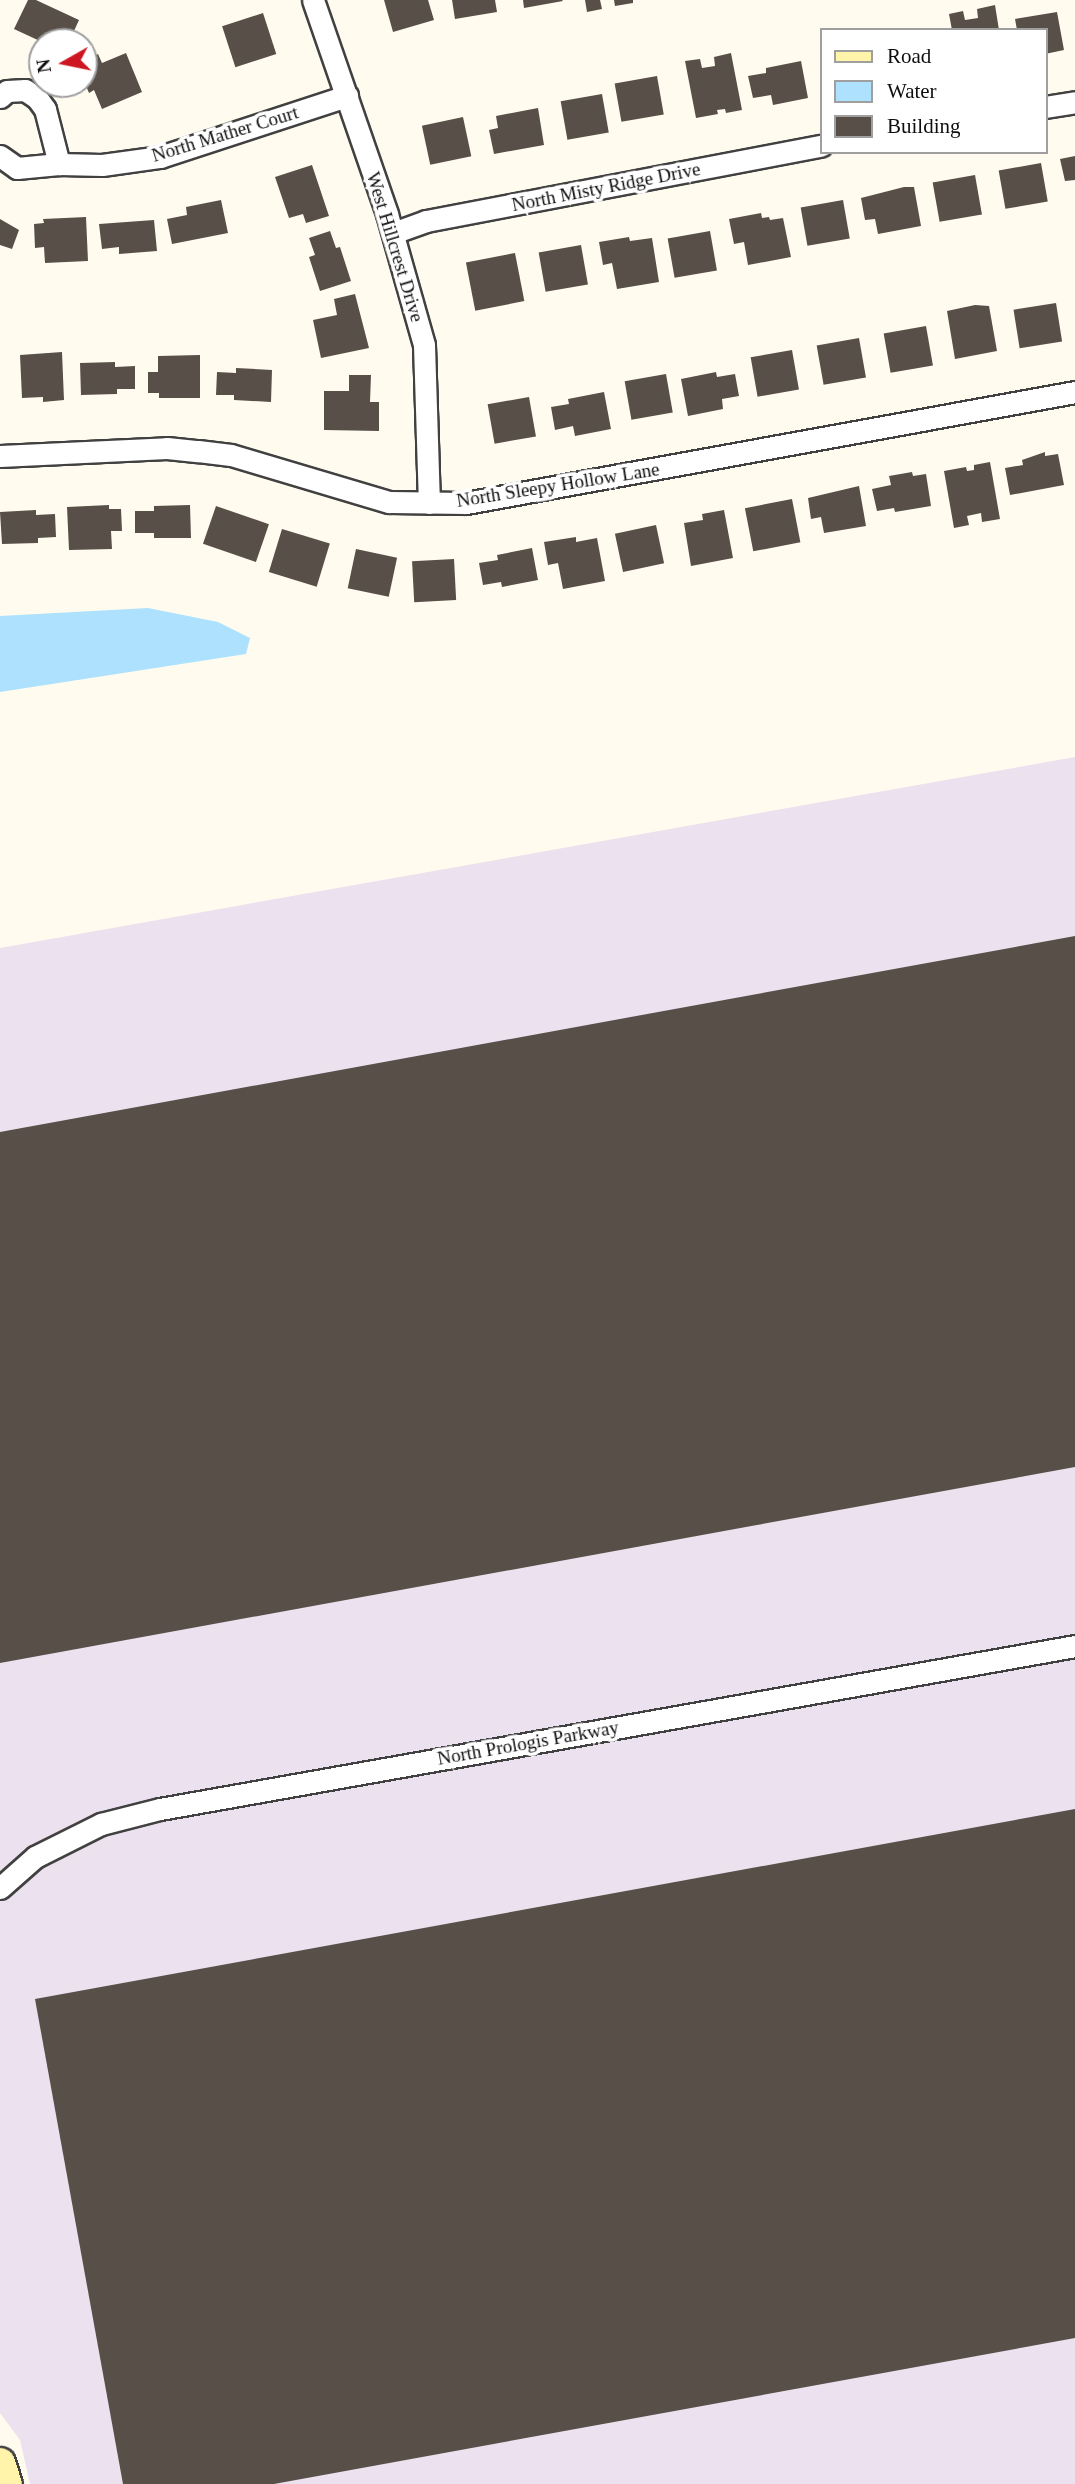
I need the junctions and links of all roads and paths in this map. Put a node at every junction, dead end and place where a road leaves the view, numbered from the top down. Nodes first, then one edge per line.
1 (313, 0) edge
2 (347, 96) junction
3 (0, 97) edge
4 (1075, 102) edge
5 (1047, 107) edge
6 (820, 146) edge
7 (0, 156) edge
8 (59, 164) junction
9 (393, 233) junction
10 (1075, 392) edge
11 (0, 456) edge
12 (429, 503) junction
13 (1075, 1646) edge
14 (0, 1888) edge
15 (0, 2463) edge
16 (8, 2484) edge

1 - 2 street, West Hillcrest Drive
2 - 8 street, North Mather Court
2 - 9 street, West Hillcrest Drive
3 - 8 street
4 - 5 street
6 - 9 street, North Misty Ridge Drive
7 - 8 street, North Mather Court
9 - 12 street, West Hillcrest Drive
10 - 12 street, North Sleepy Hollow Lane
11 - 12 street, North Sleepy Hollow Lane
13 - 14 street, North Prologis Parkway
15 - 16 street

